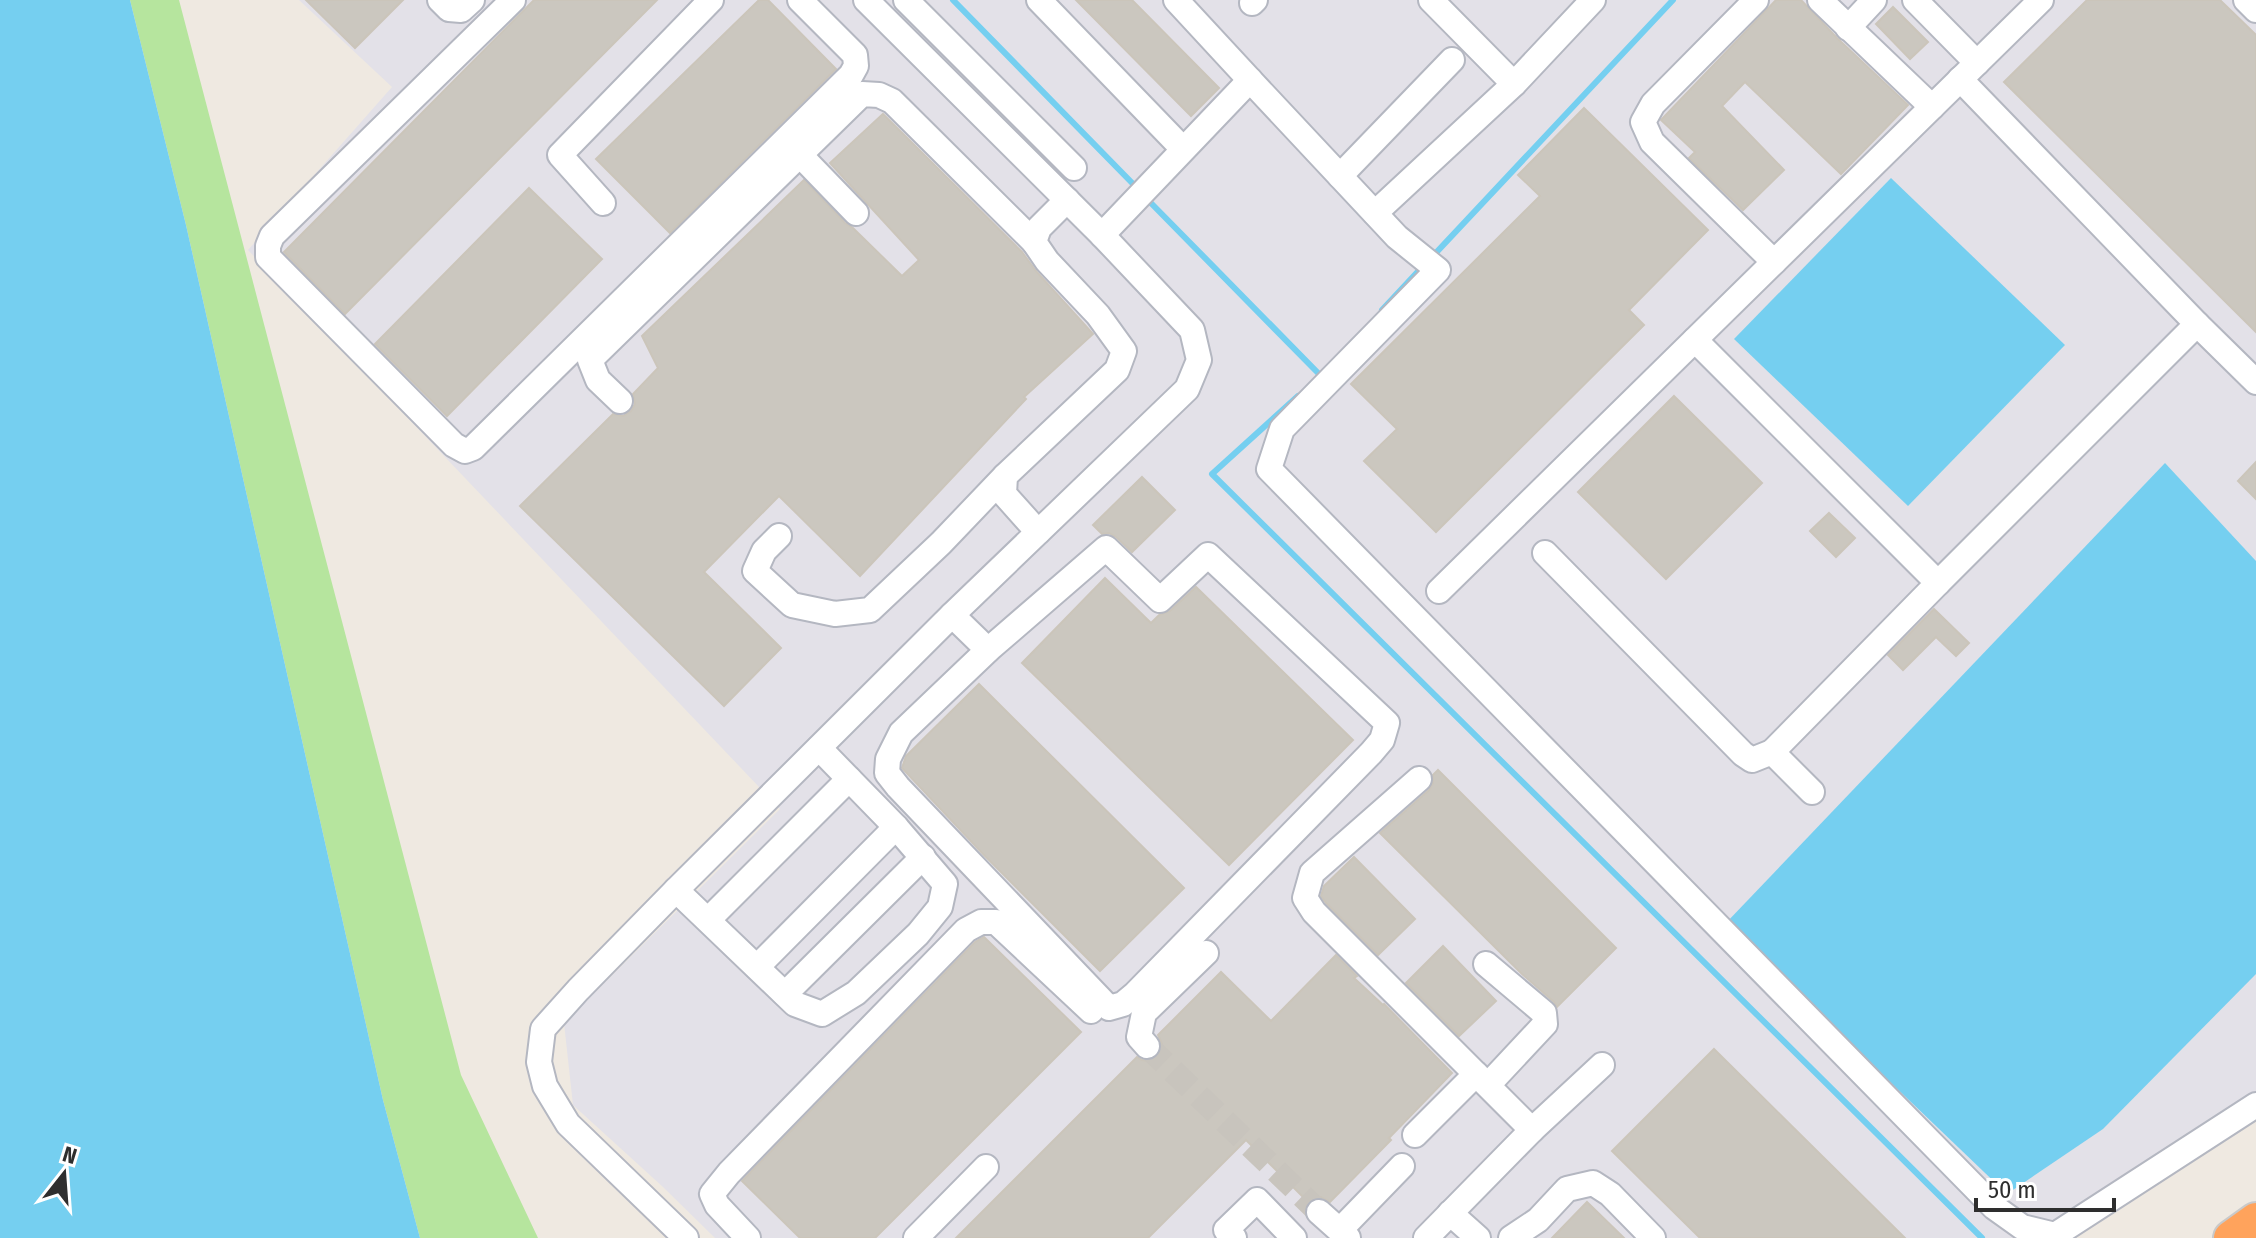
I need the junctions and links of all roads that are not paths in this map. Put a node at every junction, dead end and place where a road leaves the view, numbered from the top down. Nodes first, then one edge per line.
1 (440, 0) edge
2 (472, 0) edge
3 (513, 0) edge
4 (711, 0) edge
5 (800, 0) edge
6 (866, 0) edge
7 (906, 0) edge
8 (1039, 0) edge
9 (1176, 0) edge
10 (1431, 0) edge
11 (1593, 0) edge
12 (1756, 0) edge
13 (1820, 0) edge
14 (1874, 0) edge
15 (1915, 0) edge
16 (2041, 0) edge
17 (2246, 0) edge
18 (2256, 10) edge
19 (1848, 28) junction
20 (1452, 60) dead end
21 (1968, 71) junction
22 (1250, 80) junction
23 (1514, 84) junction
24 (1932, 107) junction
25 (800, 155) junction
26 (1175, 158) junction
27 (1074, 168) dead end
28 (1340, 176) junction
29 (1067, 200) junction
30 (603, 203) dead end
31 (856, 213) dead end
32 (1375, 213) junction
33 (1102, 235) junction
34 (1034, 242) junction
35 (1774, 262) junction
36 (2197, 324) junction
37 (1695, 340) junction
38 (2256, 382) edge
39 (620, 401) dead end
40 (1005, 476) junction
41 (1038, 532) junction
42 (779, 536) dead end
43 (1545, 553) dead end
44 (1938, 583) junction
45 (1439, 591) dead end
46 (952, 615) junction
47 (988, 650) junction
48 (819, 748) junction
49 (1772, 752) junction
50 (849, 779) junction
51 (1419, 779) dead end
52 (1812, 792) dead end
53 (896, 827) junction
54 (923, 857) junction
55 (676, 890) junction
56 (709, 919) junction
57 (1206, 953) dead end
58 (1486, 964) dead end
59 (757, 967) junction
60 (785, 994) junction
61 (1096, 1016) dead end
62 (1147, 1046) dead end
63 (1602, 1065) dead end
64 (1482, 1079) junction
65 (2256, 1105) edge
66 (1532, 1130) junction
67 (1415, 1135) dead end
68 (1402, 1166) dead end
69 (986, 1167) dead end
70 (1319, 1212) tunnel mouth
71 (1450, 1213) junction
72 (2256, 1220) edge
73 (1344, 1234) edge
74 (686, 1238) edge
75 (748, 1238) edge
76 (916, 1238) edge
77 (1234, 1238) edge
78 (1294, 1238) edge
79 (1426, 1238) edge
80 (1478, 1238) edge
81 (1511, 1238) edge
82 (1653, 1238) edge
83 (2231, 1238) edge

1 - 2 street
3 - 5 street
4 - 30 street
6 - 29 street
7 - 27 street
8 - 26 street
9 - 22 street
10 - 23 street
11 - 23 street
12 - 35 street
13 - 19 street
14 - 19 street
15 - 21 street
16 - 21 street
17 - 18 street
19 - 24 street
20 - 28 street
21 - 24 street
21 - 36 street
22 - 26 street
22 - 28 street
23 - 32 street
24 - 35 street
25 - 31 street
25 - 34 street
25 - 39 street
26 - 33 street
28 - 32 street
29 - 33 street
29 - 34 street
32 - 65 street
33 - 41 street
34 - 40 street
35 - 37 street
36 - 38 street
36 - 44 street
37 - 44 street
37 - 45 street
40 - 41 street
40 - 42 street
41 - 46 street
43 - 49 street
44 - 49 street
46 - 47 street
46 - 48 street
47 - 47 street
48 - 50 street
48 - 55 street
49 - 52 street
50 - 53 street
50 - 56 street
51 - 64 street
53 - 54 street
53 - 59 street
54 - 60 street
54 - 60 street
55 - 56 street
55 - 74 street
56 - 59 street
57 - 62 street
58 - 64 street
59 - 60 street
61 - 75 street
63 - 66 street
64 - 66 street
64 - 67 street
66 - 71 street
68 - 73 street
69 - 76 street
70 - 73 street
71 - 79 street
71 - 80 street
72 - 83 highway
77 - 78 street
81 - 82 street

